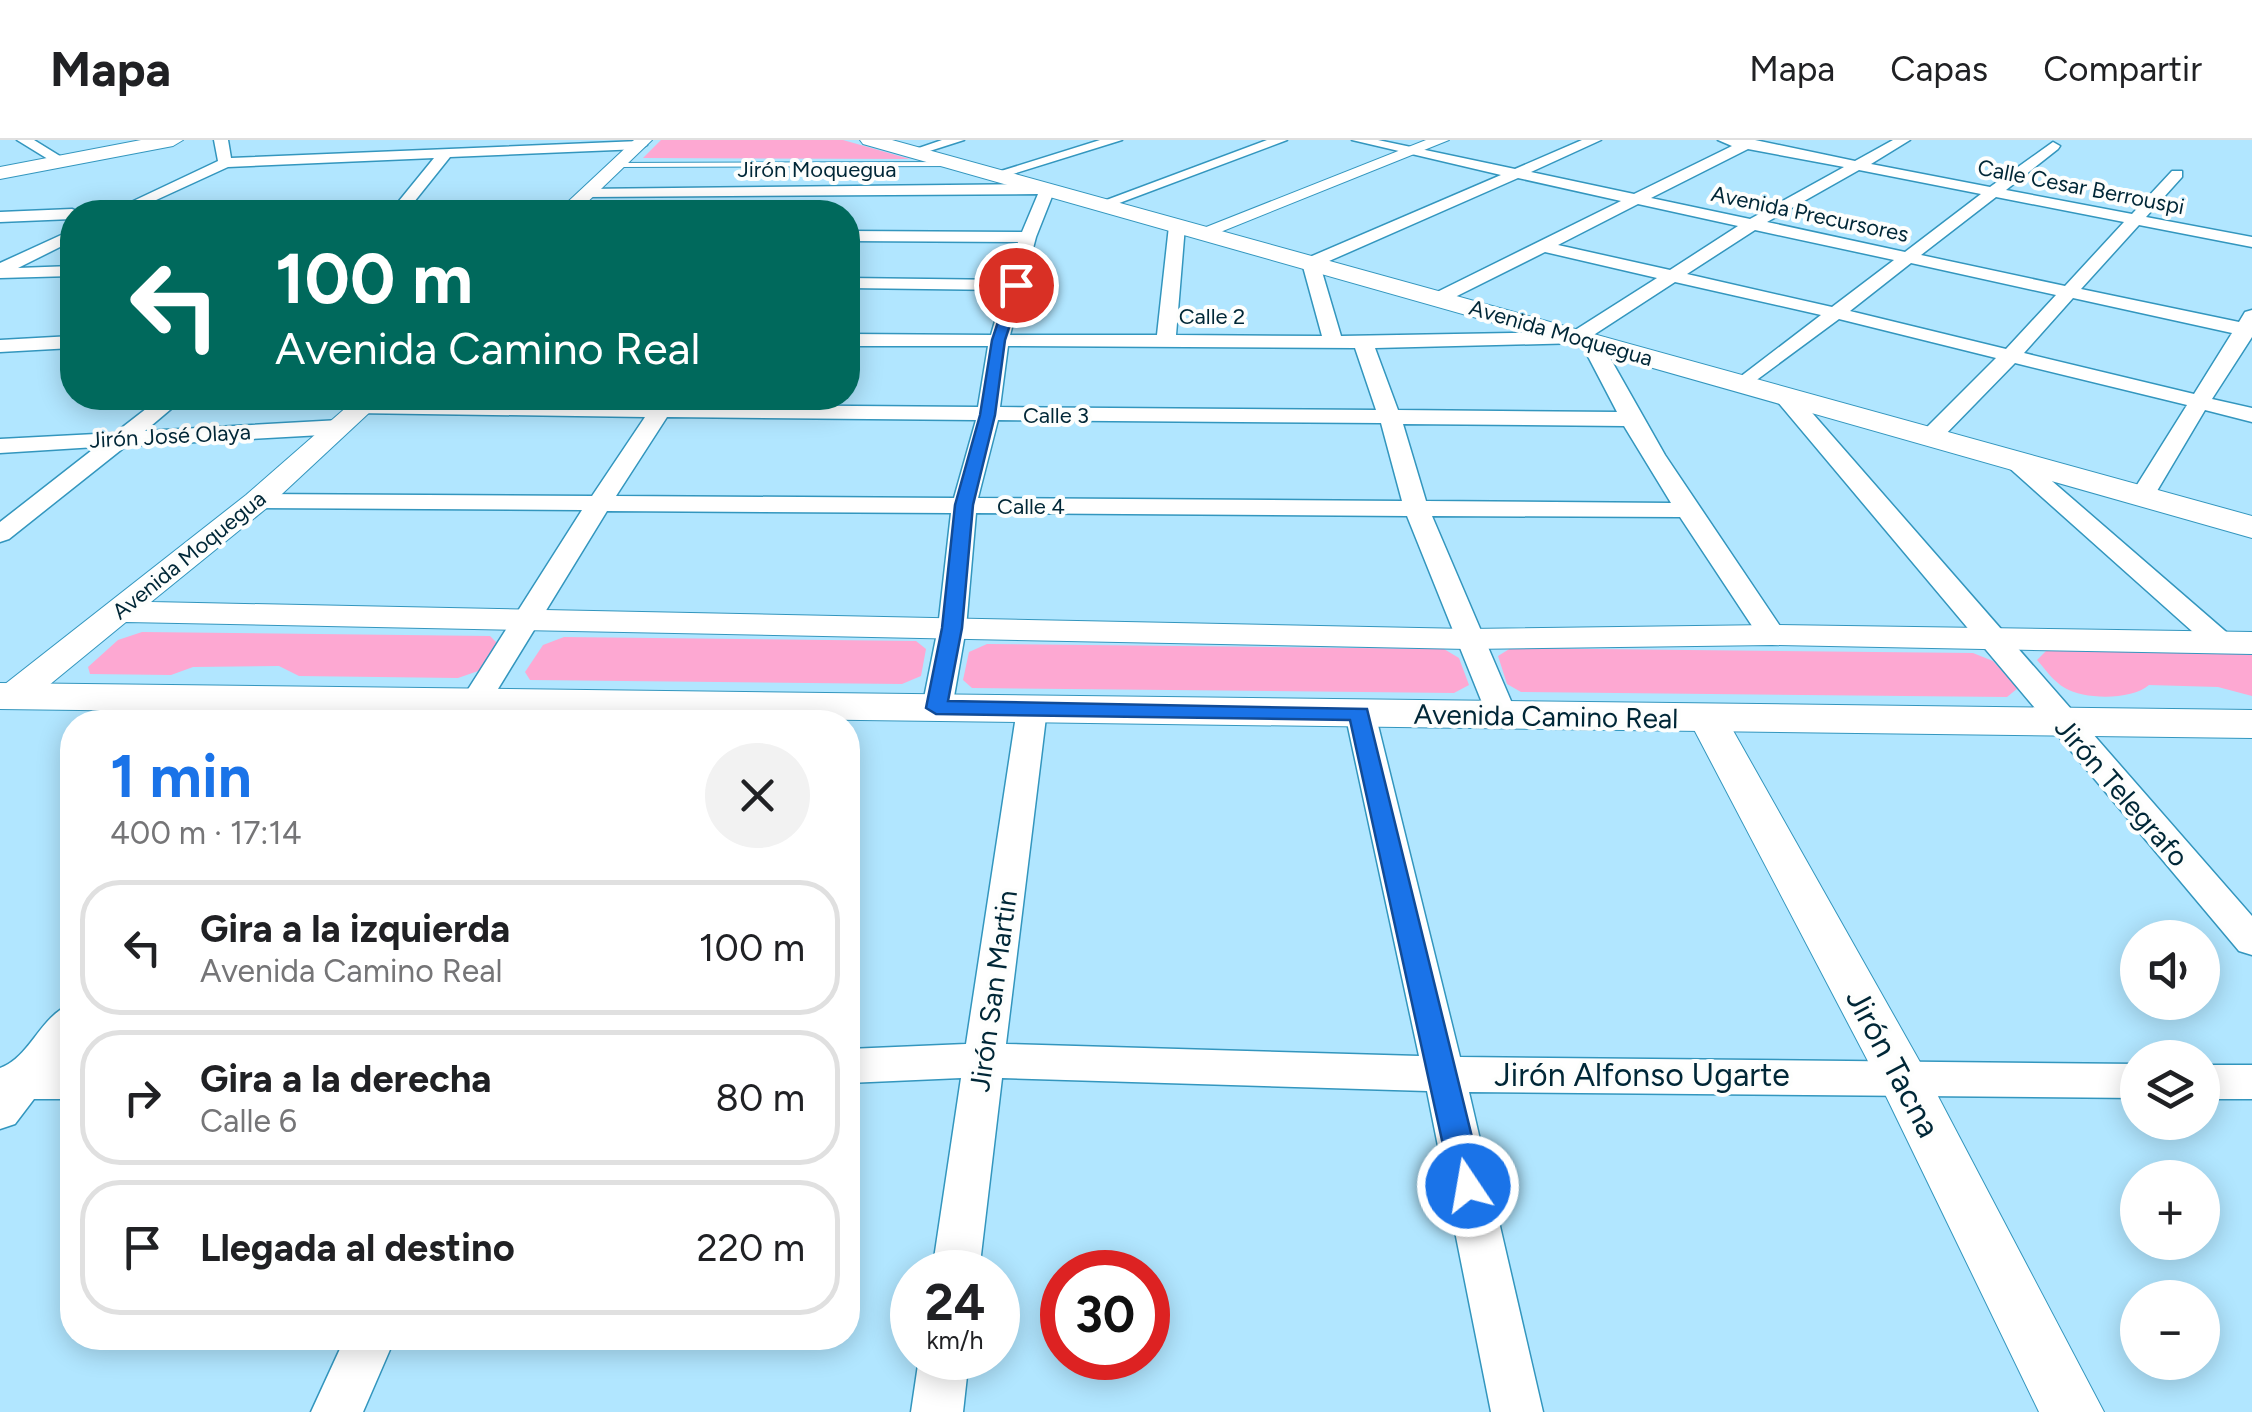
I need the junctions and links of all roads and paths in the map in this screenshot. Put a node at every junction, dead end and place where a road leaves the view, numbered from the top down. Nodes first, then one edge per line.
1 (24, 140) edge
2 (173, 140) edge
3 (221, 140) edge
4 (870, 140) edge
5 (1116, 140) edge
6 (1280, 140) edge
7 (1359, 140) edge
8 (1441, 140) edge
9 (1594, 140) edge
10 (1725, 140) edge
11 (1904, 140) edge
12 (2028, 140) edge
13 (643, 142) edge
14 (1750, 142) edge
15 (502, 144) edge
16 (447, 152) junction
17 (956, 152) edge
18 (1410, 152) junction
19 (61, 161) junction
20 (225, 162) junction
21 (615, 166) junction
22 (1860, 166) junction
23 (0, 173) edge
24 (2176, 174) dead end
25 (995, 175) junction
26 (1516, 175) junction
27 (1047, 190) junction
28 (588, 192) junction
29 (806, 193) junction
30 (1991, 193) junction
31 (144, 200) edge
32 (408, 200) edge
33 (579, 200) edge
34 (801, 200) edge
35 (1631, 200) junction
36 (1101, 204) junction
37 (60, 215) edge
38 (0, 218) edge
39 (2135, 220) junction
40 (1751, 225) junction
41 (1189, 229) junction
42 (860, 236) edge
43 (1028, 238) junction
44 (60, 241) edge
45 (2252, 242) edge
46 (1542, 246) junction
47 (1905, 256) junction
48 (1311, 263) junction
49 (60, 271) edge
50 (0, 272) edge
51 (1673, 277) junction
52 (860, 283) edge
53 (1016, 285) junction
54 (2066, 292) junction
55 (1436, 298) junction
56 (1836, 313) junction
57 (2250, 325) edge
58 (860, 340) edge
59 (998, 340) junction
60 (1583, 340) junction
61 (1166, 341) junction
62 (1333, 341) junction
63 (1362, 342) junction
64 (60, 343) edge
65 (0, 346) edge
66 (2010, 356) junction
67 (1743, 384) junction
68 (1785, 396) junction
69 (2200, 402) junction
70 (158, 410) edge
71 (357, 411) edge
72 (659, 412) junction
73 (988, 415) junction
74 (2252, 415) edge
75 (1390, 418) junction
76 (1632, 419) junction
77 (1930, 436) junction
78 (123, 438) junction
79 (0, 446) edge
80 (2014, 460) junction
81 (2142, 496) junction
82 (257, 500) junction
83 (602, 503) junction
84 (964, 505) junction
85 (1416, 508) junction
86 (1686, 510) junction
87 (2252, 527) edge
88 (0, 534) edge
89 (119, 612) junction
90 (523, 620) junction
91 (952, 628) junction
92 (1772, 635) junction
93 (1468, 639) junction
94 (1996, 640) junction
95 (2237, 643) edge
96 (4, 700) edge
97 (474, 702) junction
98 (936, 708) junction
99 (1032, 709) junction
100 (290, 710) edge
101 (336, 710) edge
102 (610, 710) edge
103 (826, 710) edge
104 (1360, 713) junction
105 (1502, 715) junction
106 (1707, 718) junction
107 (2060, 722) junction
108 (2252, 724) edge
109 (2252, 941) edge
110 (60, 1033) edge
111 (983, 1060) junction
112 (860, 1065) edge
113 (1444, 1074) junction
114 (1902, 1077) junction
115 (2120, 1080) edge
116 (2220, 1082) edge
117 (2252, 1082) edge
118 (60, 1084) edge
119 (7, 1092) edge
120 (958, 1250) edge
121 (365, 1350) edge
122 (941, 1380) edge
123 (337, 1412) edge
124 (937, 1412) edge
125 (1516, 1412) edge
126 (2072, 1412) edge

1 - 19 street
2 - 19 main road
3 - 20 street
4 - 17 main road, Avenida Moquegua
5 - 25 street
6 - 36 street
7 - 18 street, Avenida Precursores
8 - 18 street
9 - 26 street
10 - 14 street, Calle Cesar Berrouspi
11 - 22 street
12 - 30 street
13 - 15 street
13 - 21 street
14 - 22 street, Calle Cesar Berrouspi
14 - 35 street
15 - 16 street
16 - 20 street
16 - 32 street
17 - 21 lane
17 - 25 main road, Avenida Moquegua
18 - 26 street, Avenida Precursores
18 - 41 street
19 - 23 main road
20 - 31 street
21 - 28 street
22 - 30 street, Calle Cesar Berrouspi
22 - 40 street
24 - 39 street
25 - 27 main road, Avenida Moquegua
26 - 35 street, Avenida Precursores
26 - 48 street
27 - 29 street, Jirón Moquegua
27 - 36 main road, Avenida Moquegua
27 - 43 street
28 - 29 street, Jirón Moquegua
28 - 33 street
29 - 34 street
30 - 39 street, Calle Cesar Berrouspi
30 - 47 street
35 - 40 street, Avenida Precursores
35 - 46 street
36 - 41 main road, Avenida Moquegua
37 - 38 street
39 - 45 street, Calle Cesar Berrouspi
39 - 54 street
40 - 47 street, Avenida Precursores
40 - 51 street
41 - 48 main road, Avenida Moquegua
41 - 61 street
42 - 43 street
43 - 53 street
44 - 50 street
46 - 51 street
46 - 55 street
47 - 54 street, Avenida Precursores
47 - 56 street
48 - 55 main road, Avenida Moquegua
48 - 62 street
49 - 50 street
51 - 56 street
51 - 60 street
52 - 53 street
53 - 59 street
54 - 57 street, Avenida Precursores
54 - 66 street
55 - 60 main road, Avenida Moquegua
56 - 66 street
56 - 67 street
57 - 69 street
58 - 59 street, Calle 2
59 - 61 street, Calle 2
59 - 73 street
60 - 63 street, Calle 2
60 - 67 main road, Avenida Moquegua
60 - 76 street
61 - 62 street, Calle 2
62 - 63 street, Calle 2
63 - 75 street
64 - 65 street
66 - 69 street
66 - 77 street
67 - 68 main road, Avenida Moquegua
68 - 77 main road, Avenida Moquegua
68 - 94 street, Jirón Telegrafo
69 - 74 street
69 - 81 street
70 - 78 street
71 - 72 street, Calle 3
71 - 78 street, Jirón José Olaya
71 - 82 street, Avenida Moquegua
72 - 73 street, Calle 3
72 - 83 street
73 - 75 street, Calle 3
73 - 84 street
75 - 76 street, Calle 3
75 - 85 street
76 - 86 street
77 - 80 main road, Avenida Moquegua
78 - 79 street, Jirón José Olaya
78 - 88 street
80 - 81 main road, Avenida Moquegua
80 - 95 street
81 - 87 main road, Avenida Moquegua
82 - 83 street, Calle 4
82 - 89 street, Avenida Moquegua
83 - 84 street, Calle 4
83 - 90 street
84 - 85 street, Calle 4
84 - 91 street
85 - 86 street, Calle 4
85 - 93 street
86 - 92 street
89 - 90 street
89 - 96 street, Avenida Moquegua
90 - 91 street
90 - 97 street
91 - 93 street
91 - 98 street
92 - 93 street
92 - 94 street
93 - 105 street
94 - 95 street
94 - 107 street, Jirón Telegrafo
96 - 100 main road, Avenida Camino Real
97 - 101 main road, Avenida Camino Real
97 - 102 main road, Avenida Camino Real
98 - 99 main road, Avenida Camino Real
98 - 103 main road, Avenida Camino Real
99 - 104 main road, Avenida Camino Real
99 - 111 street, Jirón San Martin
104 - 105 main road, Avenida Camino Real
104 - 113 street
105 - 106 main road, Avenida Camino Real
106 - 107 main road, Avenida Camino Real
106 - 114 street, Jirón Tacna
107 - 108 main road, Avenida Camino Real
107 - 109 street, Jirón Telegrafo
110 - 119 street
111 - 112 street, Jirón Alfonso Ugarte
111 - 113 street, Jirón Alfonso Ugarte
111 - 120 street, Jirón San Martin
113 - 114 street, Jirón Alfonso Ugarte
113 - 125 street
114 - 115 street, Jirón Alfonso Ugarte
114 - 126 street, Jirón Tacna
116 - 117 street
118 - 119 street
121 - 123 street
122 - 124 street

